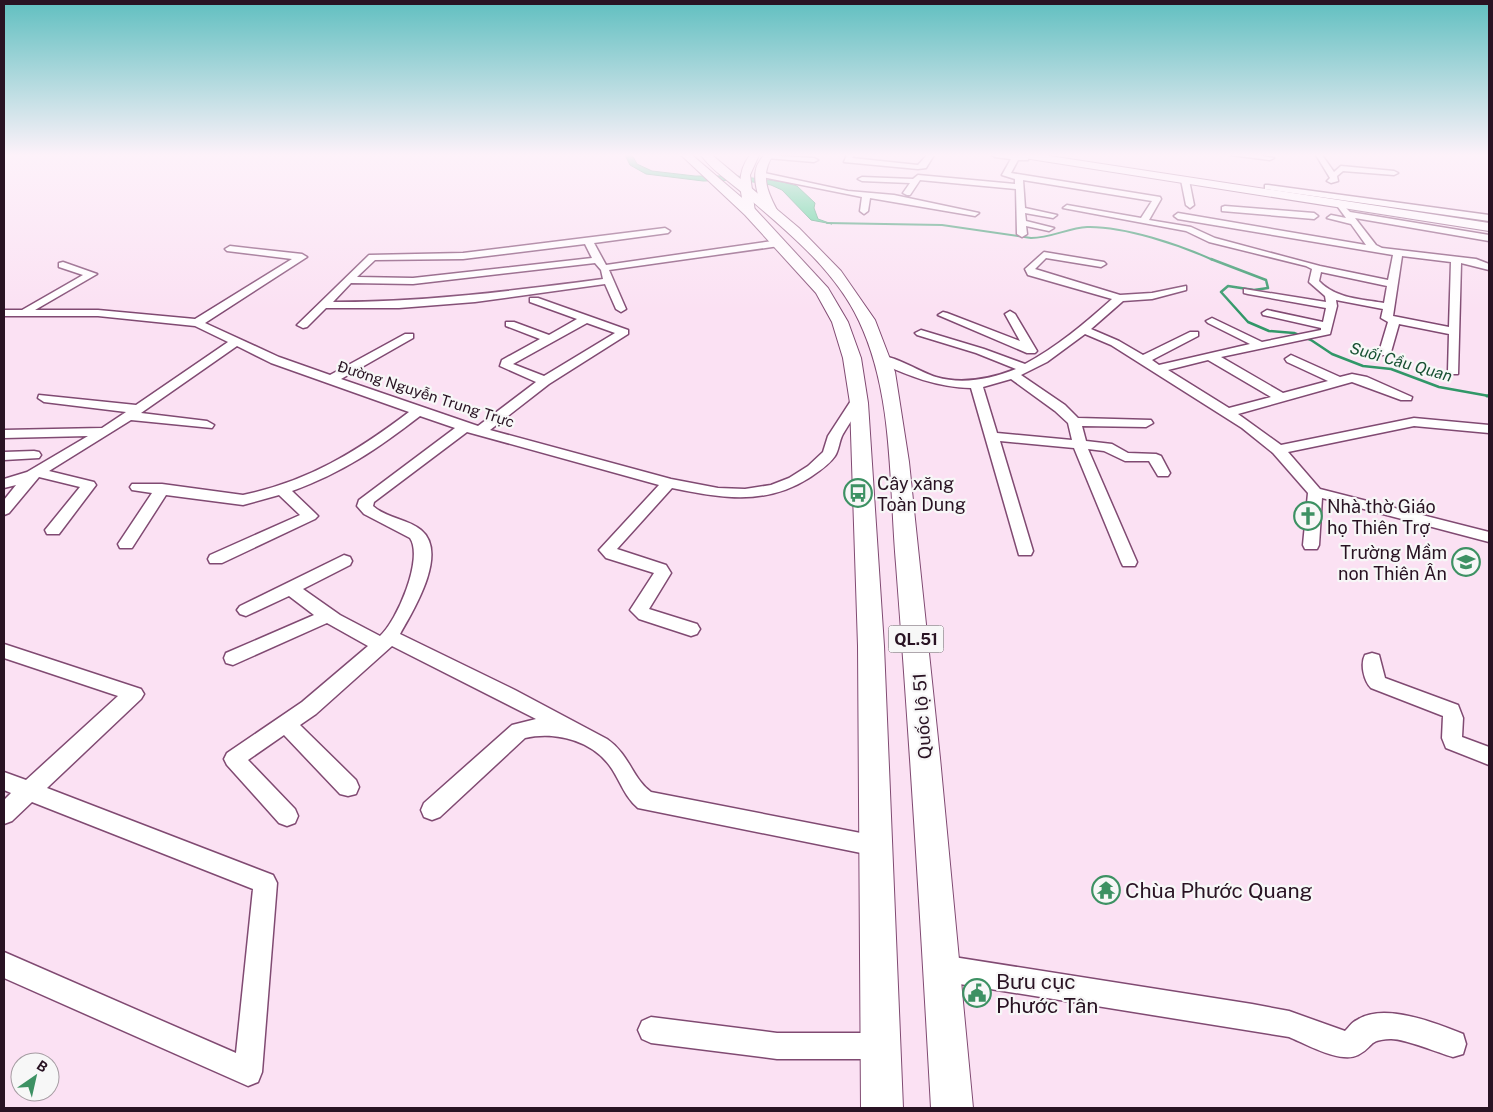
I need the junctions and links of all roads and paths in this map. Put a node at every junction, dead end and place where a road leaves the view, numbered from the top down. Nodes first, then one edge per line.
1 (757, 207) edge
2 (762, 207) edge
3 (865, 207) edge
4 (938, 207) edge
5 (1021, 207) edge
6 (1156, 207) edge
7 (1282, 207) edge
8 (1324, 207) edge
9 (1363, 207) edge
10 (1388, 207) edge
11 (1407, 207) edge
12 (1067, 208) dead end
13 (1225, 209) dead end
14 (864, 211) dead end
15 (975, 213) dead end
16 (1285, 213) junction
17 (1348, 214) junction
18 (1053, 215) dead end
19 (1155, 215) junction
20 (1314, 216) dead end
21 (1022, 217) junction
22 (1331, 218) dead end
23 (1038, 220) dead end
24 (1489, 220) edge
25 (1048, 228) dead end
26 (1489, 228) edge
27 (665, 231) dead end
28 (1022, 234) dead end
29 (1489, 238) edge
30 (588, 241) junction
31 (779, 243) junction
32 (530, 248) junction
33 (230, 249) dead end
34 (1375, 249) junction
35 (1398, 254) junction
36 (467, 255) junction
37 (430, 258) junction
38 (1456, 260) junction
39 (600, 264) junction
40 (1100, 264) dead end
41 (63, 265) dead end
42 (1489, 267) edge
43 (1317, 268) junction
44 (540, 278) junction
45 (348, 280) junction
46 (608, 281) junction
47 (1394, 284) junction
48 (472, 287) junction
49 (1182, 288) dead end
50 (1248, 291) dead end
51 (406, 293) junction
52 (1330, 294) junction
53 (1120, 298) junction
54 (534, 300) dead end
55 (323, 305) junction
56 (1332, 306) junction
57 (1388, 307) junction
58 (621, 308) dead end
59 (22, 312) junction
60 (4, 313) edge
61 (1267, 313) dead end
62 (943, 314) dead end
63 (1010, 314) dead end
64 (588, 318) junction
65 (1394, 320) junction
66 (1212, 321) dead end
67 (197, 323) junction
68 (510, 324) dead end
69 (303, 325) dead end
70 (1328, 326) junction
71 (1084, 330) junction
72 (921, 332) dead end
73 (1455, 332) junction
74 (1194, 334) dead end
75 (408, 336) dead end
76 (1303, 336) joint
77 (550, 339) junction
78 (234, 342) junction
79 (1260, 345) junction
80 (1029, 349) junction
81 (1385, 352) dead end
82 (1210, 356) junction
83 (1042, 358) junction
84 (882, 359) junction
85 (1291, 359) dead end
86 (1143, 360) junction
87 (1024, 368) junction
88 (1157, 369) junction
89 (1454, 371) dead end
90 (1012, 375) junction
91 (331, 380) junction
92 (545, 381) junction
93 (1340, 382) junction
94 (976, 384) junction
95 (1406, 397) dead end
96 (44, 398) dead end
97 (1282, 398) junction
98 (859, 399) junction
99 (418, 410) junction
100 (133, 413) junction
101 (1227, 413) junction
102 (1074, 422) junction
103 (1146, 423) dead end
104 (207, 425) dead end
105 (472, 429) junction
106 (1489, 429) edge
107 (105, 432) junction
108 (4, 434) edge
109 (990, 436) junction
110 (1080, 446) junction
111 (1278, 450) junction
112 (34, 455) dead end
113 (4, 456) edge
114 (34, 474) junction
115 (1163, 474) dead end
116 (669, 483) junction
117 (4, 484) edge
118 (137, 487) dead end
119 (162, 489) junction
120 (282, 490) junction
121 (1315, 492) junction
122 (4, 510) edge
123 (53, 530) dead end
124 (1489, 537) edge
125 (126, 544) dead end
126 (1311, 545) dead end
127 (1025, 551) dead end
128 (216, 559) dead end
129 (344, 561) dead end
130 (1129, 562) dead end
131 (290, 588) junction
132 (246, 610) dead end
133 (327, 616) junction
134 (691, 629) dead end
135 (386, 640) junction
136 (4, 651) edge
137 (233, 658) dead end
138 (1372, 660) dead end
139 (286, 724) junction
140 (572, 730) junction
141 (1489, 756) edge
142 (4, 781) edge
143 (348, 787) dead end
144 (29, 790) junction
145 (432, 810) dead end
146 (4, 814) edge
147 (287, 816) dead end
148 (876, 846) junction
149 (4, 965) edge
150 (941, 968) junction
151 (651, 1030) dead end
152 (1453, 1044) dead end
153 (881, 1046) junction
154 (882, 1108) edge
155 (952, 1108) edge

1 - 31 highway, Quốc lộ 51 / QL.51
2 - 84 highway, Quốc lộ 51 / QL.51
3 - 14 street
4 - 15 street
5 - 21 street
6 - 19 street
7 - 16 street
8 - 17 street
9 - 26 highway
10 - 24 highway
11 - 24 street
12 - 19 street
13 - 16 street
16 - 20 street
17 - 22 street
17 - 26 street
17 - 29 street
17 - 34 street
18 - 21 street
19 - 34 street
19 - 43 street
21 - 23 street
21 - 25 street
21 - 28 street
27 - 30 street
30 - 32 street
30 - 39 street
31 - 39 street
31 - 98 highway, Quốc lộ 51 / QL.51
32 - 36 street
32 - 44 street
33 - 67 street
34 - 35 street
35 - 38 street
35 - 47 street
36 - 37 street
36 - 48 street
37 - 45 street
37 - 51 street
38 - 42 street
38 - 73 street
39 - 44 street
39 - 46 street
40 - 53 street
41 - 59 street
43 - 47 street
43 - 52 street
44 - 46 street
44 - 48 street
44 - 48 street
45 - 51 street
45 - 55 street
46 - 58 street
47 - 57 street
48 - 51 street
48 - 51 street
49 - 53 street
50 - 56 street
51 - 55 street
52 - 56 street
52 - 57 street
53 - 71 street
54 - 64 street
55 - 69 street
56 - 70 street
57 - 65 street
59 - 60 street, Đường Nguyễn Trung Trực
59 - 67 street, Đường Nguyễn Trung Trực
61 - 70 street
62 - 80 street
63 - 80 street
64 - 77 street
64 - 92 street
65 - 73 street
65 - 81 street
66 - 79 street
67 - 78 street, Đường Nguyễn Trung Trực
68 - 77 street
70 - 76 street
71 - 83 street
71 - 86 street
72 - 87 street
73 - 89 street
74 - 86 street
75 - 91 street
76 - 79 street
77 - 92 street
78 - 91 street, Đường Nguyễn Trung Trực
78 - 100 street
79 - 82 street
80 - 83 street
82 - 88 street
82 - 97 street
83 - 87 street
84 - 94 street
84 - 150 highway, Quốc lộ 51 / QL.51
85 - 93 street
86 - 88 street
87 - 90 street
88 - 101 street
90 - 94 street
90 - 102 street
91 - 99 street, Đường Nguyễn Trung Trực
92 - 105 street
93 - 95 street
93 - 97 street
94 - 109 street
96 - 100 street
97 - 101 street
98 - 116 street, Đường Nguyễn Trung Trực
98 - 148 highway, Quốc lộ 51 / QL.51
99 - 105 street, Đường Nguyễn Trung Trực
99 - 120 street
100 - 104 street
100 - 107 street
101 - 111 street
102 - 103 street
102 - 110 street
105 - 116 street, Đường Nguyễn Trung Trực
105 - 135 street
106 - 111 street
107 - 108 street
107 - 114 street
109 - 110 street
109 - 127 street
110 - 115 street
110 - 130 street
111 - 121 street
112 - 113 street
114 - 117 street
114 - 122 street
114 - 123 street
116 - 134 street
118 - 119 street
119 - 120 street
119 - 125 street
120 - 128 street
121 - 124 street
121 - 126 street
129 - 131 street
131 - 132 street
131 - 133 street
133 - 135 street
133 - 137 street
135 - 139 street
135 - 140 street
136 - 144 street
138 - 141 street
139 - 143 street
139 - 147 street
140 - 145 street
140 - 148 street
142 - 144 street
144 - 146 street
144 - 149 street
148 - 153 highway, Quốc lộ 51 / QL.51
150 - 152 street
150 - 155 highway, Quốc lộ 51 / QL.51
151 - 153 street
153 - 154 highway, Quốc lộ 51 / QL.51

